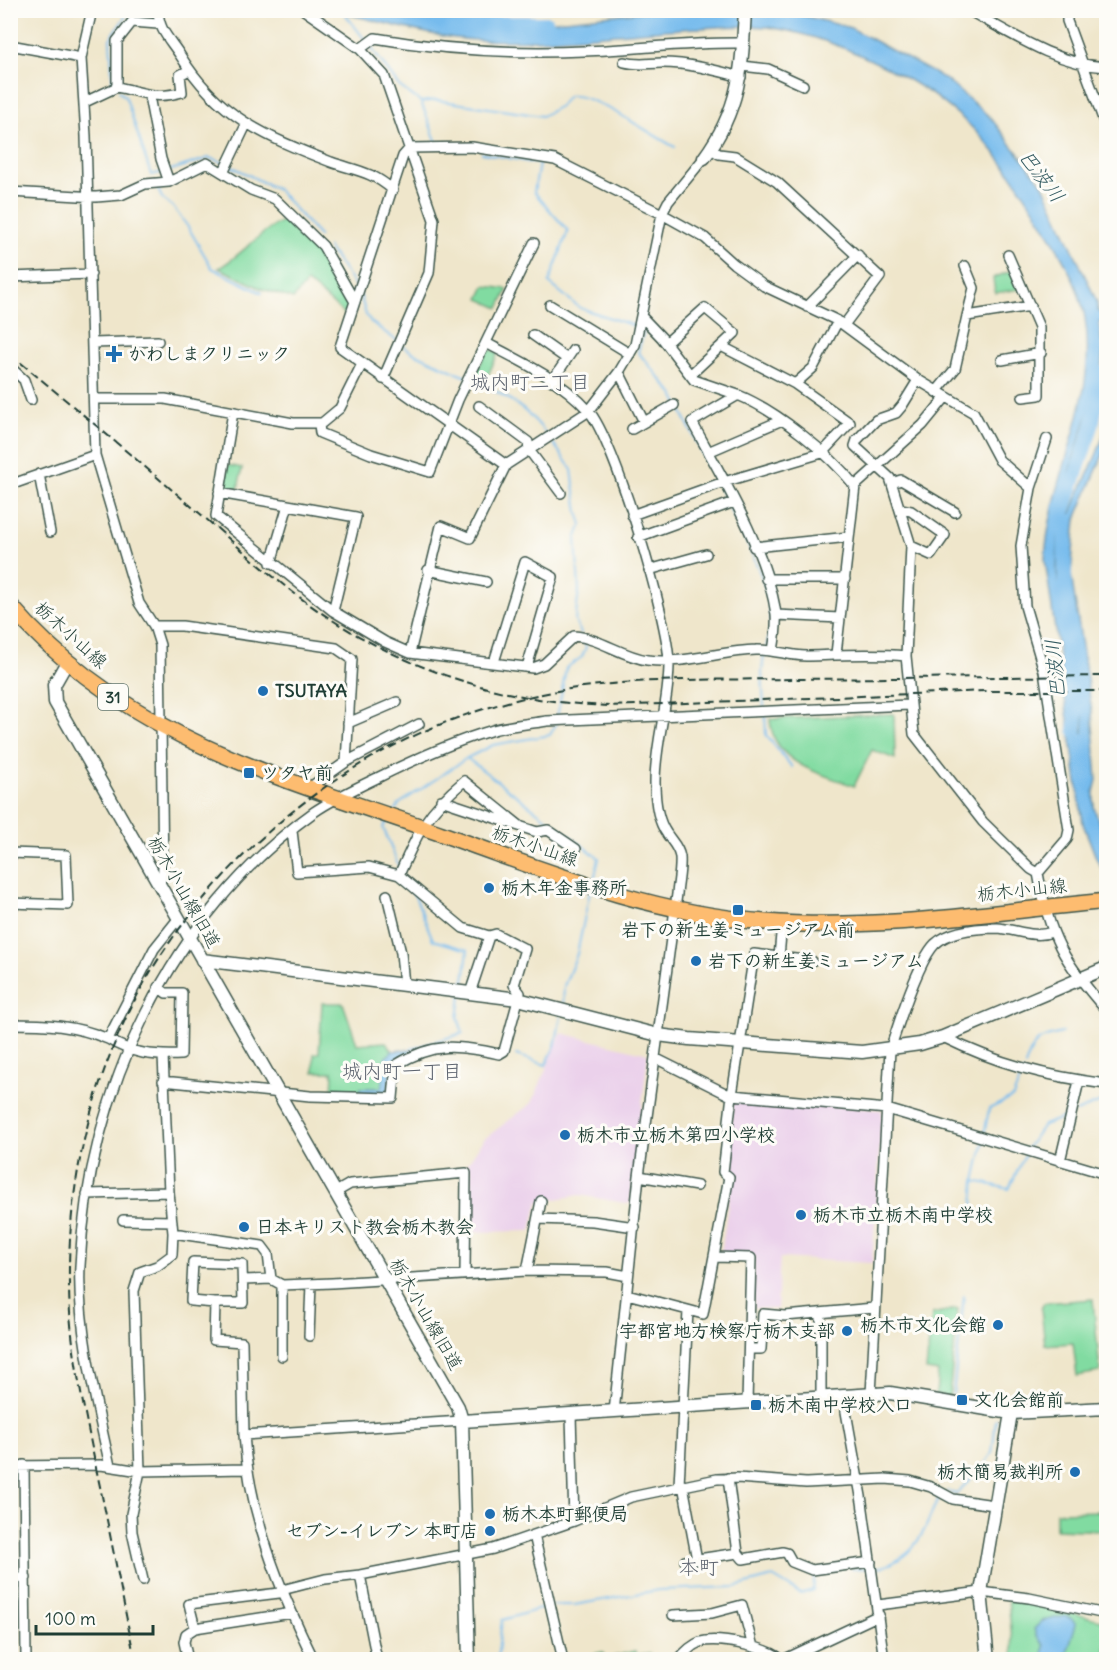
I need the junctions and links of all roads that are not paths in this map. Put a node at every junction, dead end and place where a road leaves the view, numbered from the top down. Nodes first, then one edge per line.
1 (92, 10) edge
2 (158, 10) edge
3 (304, 10) edge
4 (745, 10) edge
5 (968, 10) edge
6 (1067, 10) edge
7 (158, 24) junction
8 (744, 41) junction
9 (10, 45) edge
10 (360, 49) junction
11 (81, 58) junction
12 (624, 62) dead end
13 (1084, 66) junction
14 (1107, 66) edge
15 (189, 70) junction
16 (742, 71) junction
17 (803, 85) dead end
18 (117, 87) junction
19 (149, 96) junction
20 (85, 102) junction
21 (246, 125) junction
22 (1107, 127) edge
23 (410, 148) junction
24 (707, 153) junction
25 (224, 171) junction
26 (170, 182) junction
27 (393, 190) junction
28 (10, 192) edge
29 (88, 195) junction
30 (662, 214) junction
31 (534, 243) dead end
32 (858, 255) junction
33 (1008, 255) dead end
34 (965, 266) dead end
35 (91, 274) junction
36 (10, 277) edge
37 (356, 302) junction
38 (550, 304) dead end
39 (1031, 306) junction
40 (807, 307) junction
41 (967, 316) junction
42 (642, 317) junction
43 (841, 323) junction
44 (533, 335) dead end
45 (158, 341) dead end
46 (93, 343) junction
47 (486, 343) junction
48 (666, 343) junction
49 (721, 346) junction
50 (573, 350) dead end
51 (1041, 353) junction
52 (630, 354) junction
53 (567, 359) junction
54 (1002, 360) dead end
55 (362, 364) junction
56 (10, 367) edge
57 (619, 372) junction
58 (690, 375) junction
59 (383, 379) junction
60 (918, 380) junction
61 (552, 381) junction
62 (795, 384) junction
63 (936, 392) junction
64 (738, 395) junction
65 (1023, 397) dead end
66 (945, 398) junction
67 (94, 399) junction
68 (30, 400) dead end
69 (674, 405) dead end
70 (479, 406) dead end
71 (589, 411) junction
72 (233, 412) junction
73 (782, 420) junction
74 (644, 422) junction
75 (448, 423) junction
76 (319, 424) junction
77 (632, 429) dead end
78 (1047, 439) dead end
79 (529, 450) junction
80 (708, 452) junction
81 (822, 453) junction
82 (95, 455) junction
83 (506, 465) junction
84 (878, 467) junction
85 (39, 474) junction
86 (724, 482) junction
87 (892, 483) junction
88 (10, 484) edge
89 (855, 486) junction
90 (1031, 488) junction
91 (219, 493) junction
92 (561, 493) dead end
93 (734, 502) junction
94 (288, 505) junction
95 (901, 509) junction
96 (955, 512) dead end
97 (632, 515) junction
98 (50, 532) dead end
99 (638, 537) junction
100 (849, 537) junction
101 (911, 546) junction
102 (754, 547) junction
103 (706, 554) dead end
104 (271, 563) junction
105 (428, 570) junction
106 (649, 570) junction
107 (766, 579) junction
108 (845, 579) junction
109 (486, 582) dead end
110 (10, 605) edge
111 (333, 611) junction
112 (776, 615) junction
113 (840, 618) junction
114 (154, 626) junction
115 (773, 651) junction
116 (410, 653) junction
117 (836, 654) junction
118 (906, 656) junction
119 (669, 661) junction
120 (67, 662) junction
121 (494, 662) junction
122 (527, 667) junction
123 (397, 702) dead end
124 (909, 705) junction
125 (665, 716) junction
126 (348, 723) junction
127 (419, 724) dead end
128 (162, 727) junction
129 (346, 762) junction
130 (309, 788) junction
131 (338, 798) junction
132 (441, 800) junction
133 (420, 826) junction
134 (520, 826) junction
135 (292, 831) junction
136 (576, 849) dead end
137 (10, 853) edge
138 (1038, 873) junction
139 (399, 875) junction
140 (159, 884) junction
141 (387, 895) dead end
142 (1107, 901) edge
143 (10, 903) edge
144 (1044, 908) junction
145 (676, 909) junction
146 (178, 919) junction
147 (782, 923) junction
148 (972, 923) junction
149 (1052, 932) junction
150 (489, 936) junction
151 (190, 938) junction
152 (779, 957) junction
153 (202, 960) junction
154 (812, 961) dead end
155 (1107, 968) edge
156 (1080, 980) junction
157 (404, 986) junction
158 (158, 987) junction
159 (470, 993) junction
160 (518, 999) junction
161 (1107, 1011) edge
162 (10, 1024) edge
163 (658, 1035) junction
164 (943, 1037) junction
165 (108, 1039) junction
166 (739, 1044) junction
167 (129, 1050) junction
168 (890, 1050) junction
169 (163, 1056) junction
170 (655, 1058) junction
171 (163, 1081) junction
172 (1079, 1081) junction
173 (1107, 1084) edge
174 (278, 1094) junction
175 (731, 1095) junction
176 (887, 1109) junction
177 (1060, 1161) junction
178 (1107, 1174) edge
179 (639, 1176) junction
180 (697, 1186) dead end
181 (169, 1192) junction
182 (336, 1192) junction
183 (87, 1194) junction
184 (541, 1201) dead end
185 (538, 1219) junction
186 (123, 1220) dead end
187 (172, 1221) junction
188 (635, 1227) junction
189 (173, 1233) junction
190 (715, 1257) junction
191 (527, 1271) junction
192 (465, 1273) junction
193 (628, 1276) junction
194 (271, 1279) junction
195 (385, 1279) junction
196 (244, 1280) junction
197 (311, 1284) junction
198 (282, 1285) junction
199 (627, 1294) junction
200 (215, 1302) junction
201 (874, 1308) junction
202 (688, 1311) junction
203 (821, 1314) junction
204 (309, 1336) dead end
205 (749, 1349) junction
206 (282, 1356) dead end
207 (871, 1394) junction
208 (843, 1395) junction
209 (821, 1397) junction
210 (747, 1402) junction
211 (682, 1407) junction
212 (1107, 1408) edge
213 (614, 1412) junction
214 (1011, 1413) junction
215 (571, 1415) junction
216 (462, 1421) junction
217 (244, 1435) junction
218 (24, 1465) junction
219 (10, 1466) edge
220 (110, 1466) junction
221 (246, 1469) junction
222 (140, 1471) junction
223 (728, 1478) junction
224 (859, 1481) junction
225 (681, 1485) junction
226 (994, 1505) junction
227 (574, 1521) junction
228 (534, 1535) junction
229 (738, 1553) junction
230 (466, 1555) junction
231 (697, 1560) junction
232 (685, 1561) dead end
233 (872, 1566) junction
234 (360, 1575) junction
235 (10, 1578) edge
236 (26, 1578) junction
237 (143, 1580) dead end
238 (282, 1590) junction
239 (981, 1592) junction
240 (878, 1610) junction
241 (292, 1613) junction
242 (1107, 1614) edge
243 (673, 1615) dead end
244 (195, 1628) junction
245 (753, 1647) junction
246 (26, 1659) edge
247 (188, 1659) edge
248 (313, 1659) edge
249 (377, 1659) edge
250 (468, 1659) edge
251 (563, 1659) edge
252 (678, 1659) edge
253 (782, 1659) edge
254 (884, 1659) edge
255 (988, 1659) edge

1 - 11 street
2 - 7 street
3 - 10 street
4 - 8 street
5 - 13 street
6 - 13 street
7 - 15 street
7 - 18 street
8 - 10 street
8 - 16 street
9 - 11 street
10 - 23 street
11 - 20 street
12 - 16 street
13 - 14 street
13 - 22 street
15 - 19 street
15 - 21 street
16 - 17 street
16 - 24 street
18 - 19 street
18 - 20 street
19 - 26 street
20 - 29 street
21 - 25 street
21 - 27 street
23 - 27 street
23 - 30 street
23 - 59 street
24 - 30 street
24 - 32 street
25 - 26 street
25 - 37 street
26 - 29 street
27 - 37 street
28 - 29 street
29 - 35 street
30 - 40 street
30 - 42 street
31 - 47 street
32 - 40 street
32 - 43 street
33 - 39 street
34 - 41 street
35 - 36 street
35 - 46 street
37 - 55 street
38 - 52 street
39 - 41 street
39 - 51 street
40 - 43 street
41 - 63 street
42 - 48 street
42 - 52 street
43 - 60 street
43 - 62 street
44 - 53 street
45 - 46 street
46 - 67 street
47 - 61 street
47 - 75 street
48 - 49 street
48 - 58 street
49 - 58 street
49 - 62 street
50 - 53 street
51 - 54 street
51 - 65 street
52 - 57 street
53 - 61 street
55 - 59 street
55 - 76 street
56 - 68 street
57 - 71 street
57 - 74 street
58 - 64 street
59 - 75 street
60 - 63 street
60 - 84 street
61 - 71 street
62 - 81 street
63 - 66 street
64 - 73 street
64 - 80 street
66 - 84 street
66 - 90 street
67 - 72 street
67 - 82 street
69 - 74 street
70 - 79 street
71 - 79 street
71 - 97 street
72 - 76 street
72 - 91 street
73 - 80 street
73 - 81 street
74 - 77 street
75 - 76 street
75 - 83 street
78 - 90 street
79 - 83 street
79 - 92 street
80 - 86 street
81 - 86 street
81 - 89 street
82 - 85 street
82 - 114 street
83 - 105 street
84 - 87 street
84 - 89 street
85 - 88 street
85 - 98 street
86 - 93 street
86 - 97 street
87 - 95 street
87 - 96 street
89 - 100 street
90 - 138 street
91 - 94 street
91 - 104 street
93 - 99 street
93 - 102 street
94 - 104 street
94 - 111 street
95 - 101 street
95 - 101 street
97 - 99 street
99 - 106 street
100 - 102 street
100 - 108 street
101 - 118 street
102 - 107 street
103 - 106 street
104 - 111 street
105 - 109 street
105 - 116 street
106 - 119 street
107 - 108 street
107 - 112 street
108 - 113 street
110 - 120 main road, 栃木小山線 / 31
111 - 116 street
112 - 113 street
112 - 115 street
113 - 117 street
114 - 126 street
114 - 128 street
115 - 117 street
115 - 119 street
116 - 121 street
117 - 118 street
118 - 124 street
119 - 122 street
119 - 125 street
120 - 128 main road, 栃木小山線 / 31
120 - 140 street, 栃木小山線旧道
121 - 122 street
121 - 122 street
123 - 126 street
124 - 125 street
124 - 138 street
125 - 131 street
125 - 145 street
126 - 129 street
127 - 129 street
128 - 130 main road, 栃木小山線 / 31
128 - 140 street
129 - 130 street
130 - 131 main road, 栃木小山線 / 31
131 - 133 main road, 栃木小山線 / 31
131 - 135 street
132 - 133 street
132 - 134 street
132 - 134 street
133 - 139 street
133 - 145 main road, 栃木小山線 / 31
134 - 136 street
135 - 139 street
135 - 151 street
137 - 143 street
138 - 144 street
139 - 150 street
140 - 146 street, 栃木小山線旧道
141 - 157 street
142 - 144 main road, 栃木小山線 / 31
144 - 148 main road, 栃木小山線 / 31
144 - 149 street
145 - 147 main road, 栃木小山線 / 31
145 - 163 street
146 - 151 street, 栃木小山線旧道
146 - 165 street
147 - 148 main road, 栃木小山線 / 31
147 - 152 street
148 - 149 street
148 - 168 street
149 - 156 street
150 - 159 street
150 - 160 street
151 - 153 street, 栃木小山線旧道
151 - 158 street
152 - 154 street
152 - 166 street
153 - 157 street
153 - 174 street, 栃木小山線旧道
155 - 156 street
156 - 161 street
156 - 164 street
157 - 159 street
158 - 167 street
158 - 169 street
159 - 160 street
160 - 163 street
160 - 174 street
162 - 165 street
163 - 166 street
163 - 170 street
164 - 168 street
164 - 172 street
165 - 167 street
166 - 168 street
166 - 175 street
167 - 169 street
167 - 183 street
168 - 176 street
169 - 171 street
170 - 175 street
170 - 179 street
171 - 174 street
171 - 181 street
172 - 173 street
172 - 177 street
174 - 182 street, 栃木小山線旧道
175 - 176 street
175 - 190 street
176 - 177 street
176 - 201 street
177 - 178 street
179 - 180 street
179 - 188 street
181 - 183 street
181 - 187 street
182 - 192 street
182 - 195 street, 栃木小山線旧道
183 - 220 street
184 - 185 street
185 - 188 street
185 - 191 street
186 - 187 street
187 - 189 street
188 - 193 street
189 - 194 street
189 - 222 street
190 - 202 street
190 - 205 street
191 - 192 street
191 - 193 street
192 - 195 street
193 - 199 street
194 - 196 street
194 - 198 street
195 - 197 street
195 - 216 street, 栃木小山線旧道
196 - 200 street
196 - 200 street
197 - 198 street
197 - 204 street
198 - 206 street
199 - 202 street
199 - 213 street
200 - 217 street
201 - 203 street
201 - 207 street
202 - 211 street
203 - 205 street
203 - 209 street
205 - 210 street
207 - 208 street
207 - 214 street
208 - 209 street
208 - 224 street
209 - 210 street
210 - 211 street
211 - 213 street
211 - 225 street
212 - 214 street
213 - 215 street
214 - 226 street
215 - 216 street
215 - 227 street
216 - 217 street
216 - 230 street
217 - 221 street
218 - 219 street
218 - 220 street
218 - 236 street
220 - 222 street
221 - 222 street
221 - 238 street
222 - 237 street
223 - 224 street
223 - 225 street
223 - 229 street
224 - 226 street
224 - 233 street
225 - 227 street
225 - 231 street
226 - 239 street
227 - 228 street
228 - 230 street
228 - 251 street
229 - 231 street
229 - 233 street
230 - 234 street
230 - 250 street
231 - 232 street
233 - 240 street
234 - 238 street
234 - 249 street
235 - 236 street
236 - 246 street
238 - 241 street
238 - 244 street
239 - 240 street
239 - 242 street
239 - 255 street
240 - 253 street
240 - 254 street
241 - 244 street
241 - 248 street
243 - 245 street
244 - 247 street
245 - 252 street
245 - 253 street

